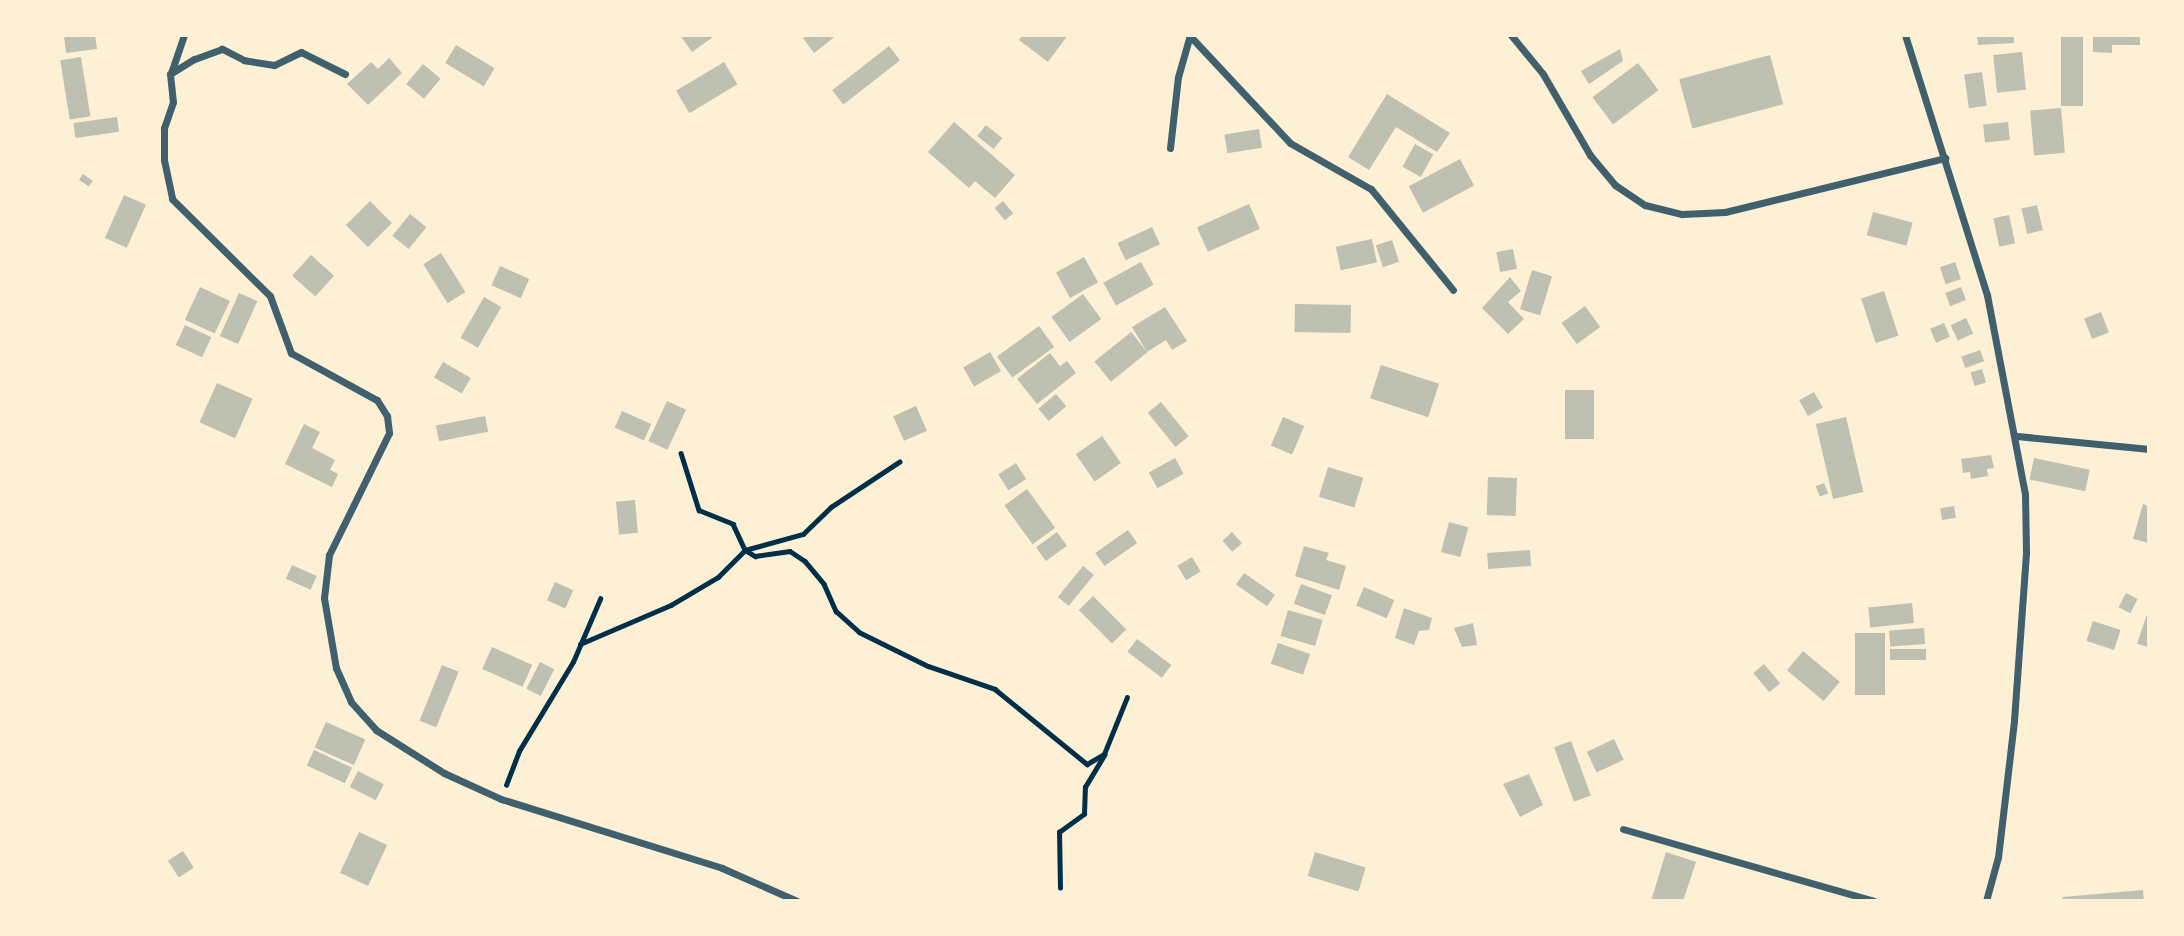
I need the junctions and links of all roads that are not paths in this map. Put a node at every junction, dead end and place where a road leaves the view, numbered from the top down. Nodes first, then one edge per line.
1 (184, 35) edge
2 (1190, 35) edge
3 (1511, 35) edge
4 (1905, 35) edge
5 (170, 74) junction
6 (345, 74) dead end
7 (1170, 148) dead end
8 (1945, 158) junction
9 (1453, 290) dead end
10 (2017, 436) junction
11 (2149, 449) edge
12 (1623, 829) dead end
13 (797, 901) edge
14 (1874, 901) edge
15 (1986, 901) edge

1 - 5 street
2 - 7 street
2 - 9 street
3 - 8 street
4 - 8 street
5 - 6 street
5 - 13 street
8 - 10 street
10 - 11 street
10 - 15 street
12 - 14 street

